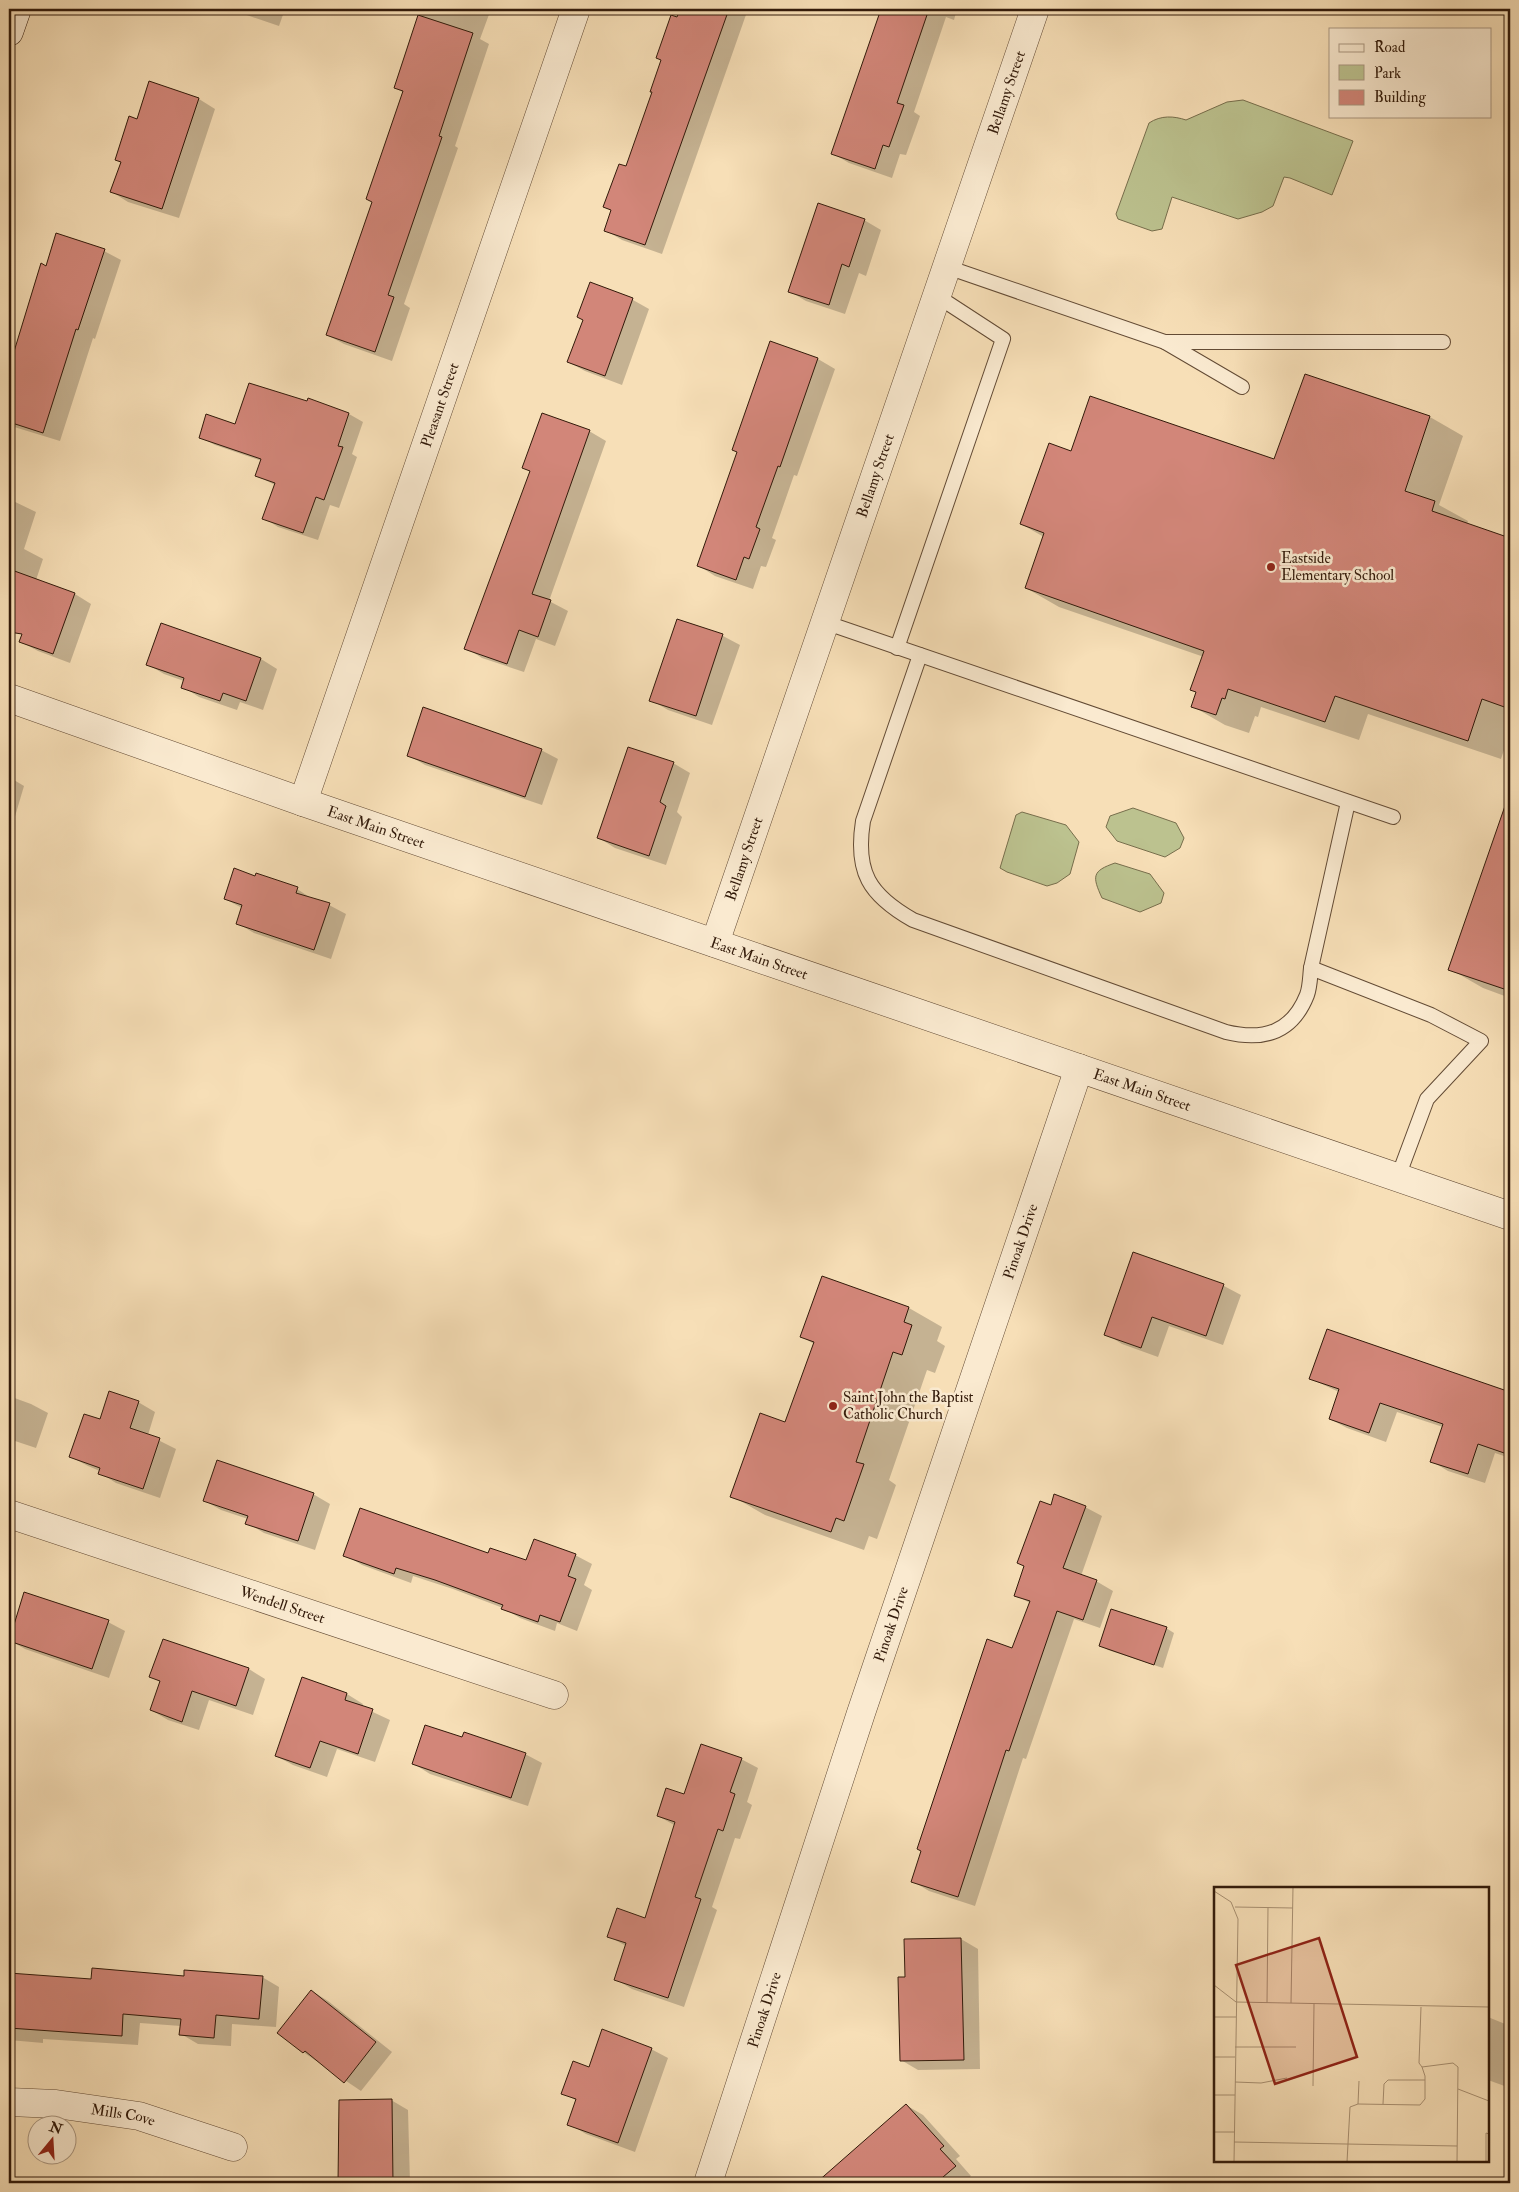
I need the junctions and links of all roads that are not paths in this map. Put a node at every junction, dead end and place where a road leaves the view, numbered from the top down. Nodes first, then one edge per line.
1 (17, 9) edge
2 (576, 9) edge
3 (1035, 9) edge
4 (9, 32) edge
5 (947, 267) junction
6 (937, 296) junction
7 (1165, 342) junction
8 (1443, 342) dead end
9 (1242, 386) dead end
10 (824, 622) junction
11 (897, 648) junction
12 (920, 655) junction
13 (9, 698) edge
14 (303, 802) junction
15 (1348, 802) junction
16 (1393, 817) dead end
17 (715, 943) junction
18 (1311, 968) junction
19 (1079, 1068) junction
20 (1398, 1177) junction
21 (1510, 1216) edge
22 (9, 1514) edge
23 (554, 1695) dead end
24 (9, 2102) edge
25 (233, 2147) dead end
26 (708, 2183) edge

1 - 4 street
2 - 14 street, Pleasant Street
3 - 5 street, Bellamy Street
5 - 6 street, Bellamy Street
5 - 7 lane
6 - 10 street, Bellamy Street
6 - 11 lane
7 - 8 lane
7 - 9 lane
10 - 11 lane
10 - 17 street, Bellamy Street
11 - 12 lane
12 - 15 lane
12 - 18 lane
13 - 14 street, East Main Street
14 - 17 street, East Main Street
15 - 16 lane
15 - 18 lane
17 - 19 street, East Main Street
18 - 20 lane
19 - 20 street, East Main Street
19 - 26 street, Pinoak Drive
20 - 21 street, East Main Street
22 - 23 street, Wendell Street
24 - 25 street, Mills Cove

